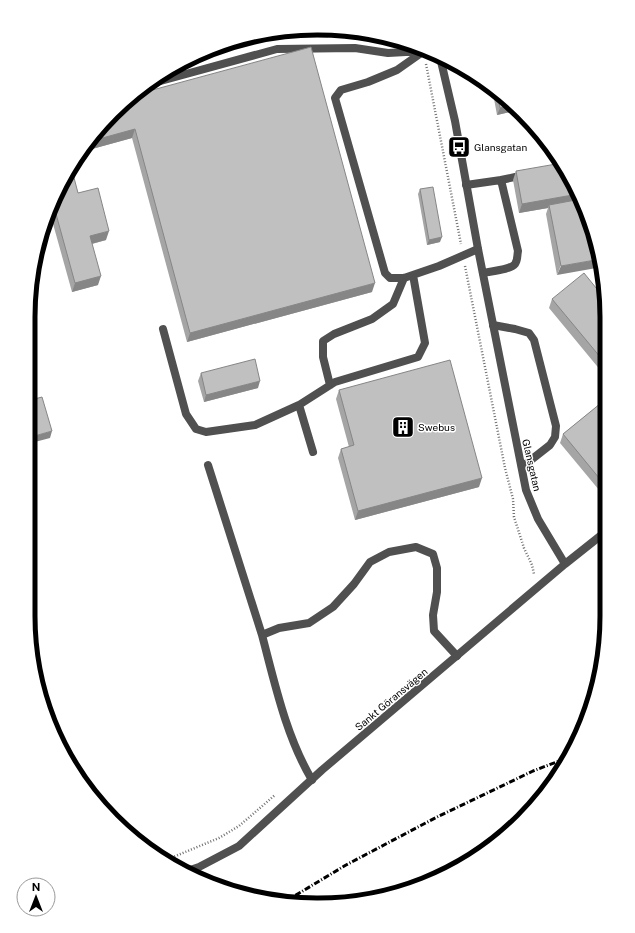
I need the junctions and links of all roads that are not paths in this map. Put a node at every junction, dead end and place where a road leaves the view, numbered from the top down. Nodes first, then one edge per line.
1 (411, 51) edge
2 (419, 54) edge
3 (442, 64) edge
4 (164, 81) edge
5 (529, 174) edge
6 (501, 180) junction
7 (466, 185) junction
8 (478, 249) junction
9 (483, 273) junction
10 (413, 275) junction
11 (404, 278) junction
12 (493, 325) junction
13 (164, 329) dead end
14 (330, 385) junction
15 (299, 405) junction
16 (314, 452) dead end
17 (208, 465) dead end
18 (522, 467) junction
19 (600, 536) edge
20 (565, 564) junction
21 (262, 635) junction
22 (457, 656) junction
23 (312, 780) junction
24 (194, 869) edge

1 - 4 street
2 - 11 street
3 - 7 street, Glansgatan
5 - 6 street
6 - 7 street
6 - 9 street
7 - 8 street, Glansgatan
8 - 9 street, Glansgatan
8 - 10 street
9 - 12 street, Glansgatan
10 - 11 street
10 - 14 street
11 - 14 street
12 - 18 street, Glansgatan
12 - 18 street
13 - 15 street
14 - 15 street
15 - 16 street
17 - 21 street
18 - 20 street, Glansgatan
19 - 20 street, Sankt Göransvägen
20 - 22 street, Sankt Göransvägen
21 - 22 street
21 - 23 street
22 - 23 street, Sankt Göransvägen
23 - 24 street, Sankt Göransvägen

